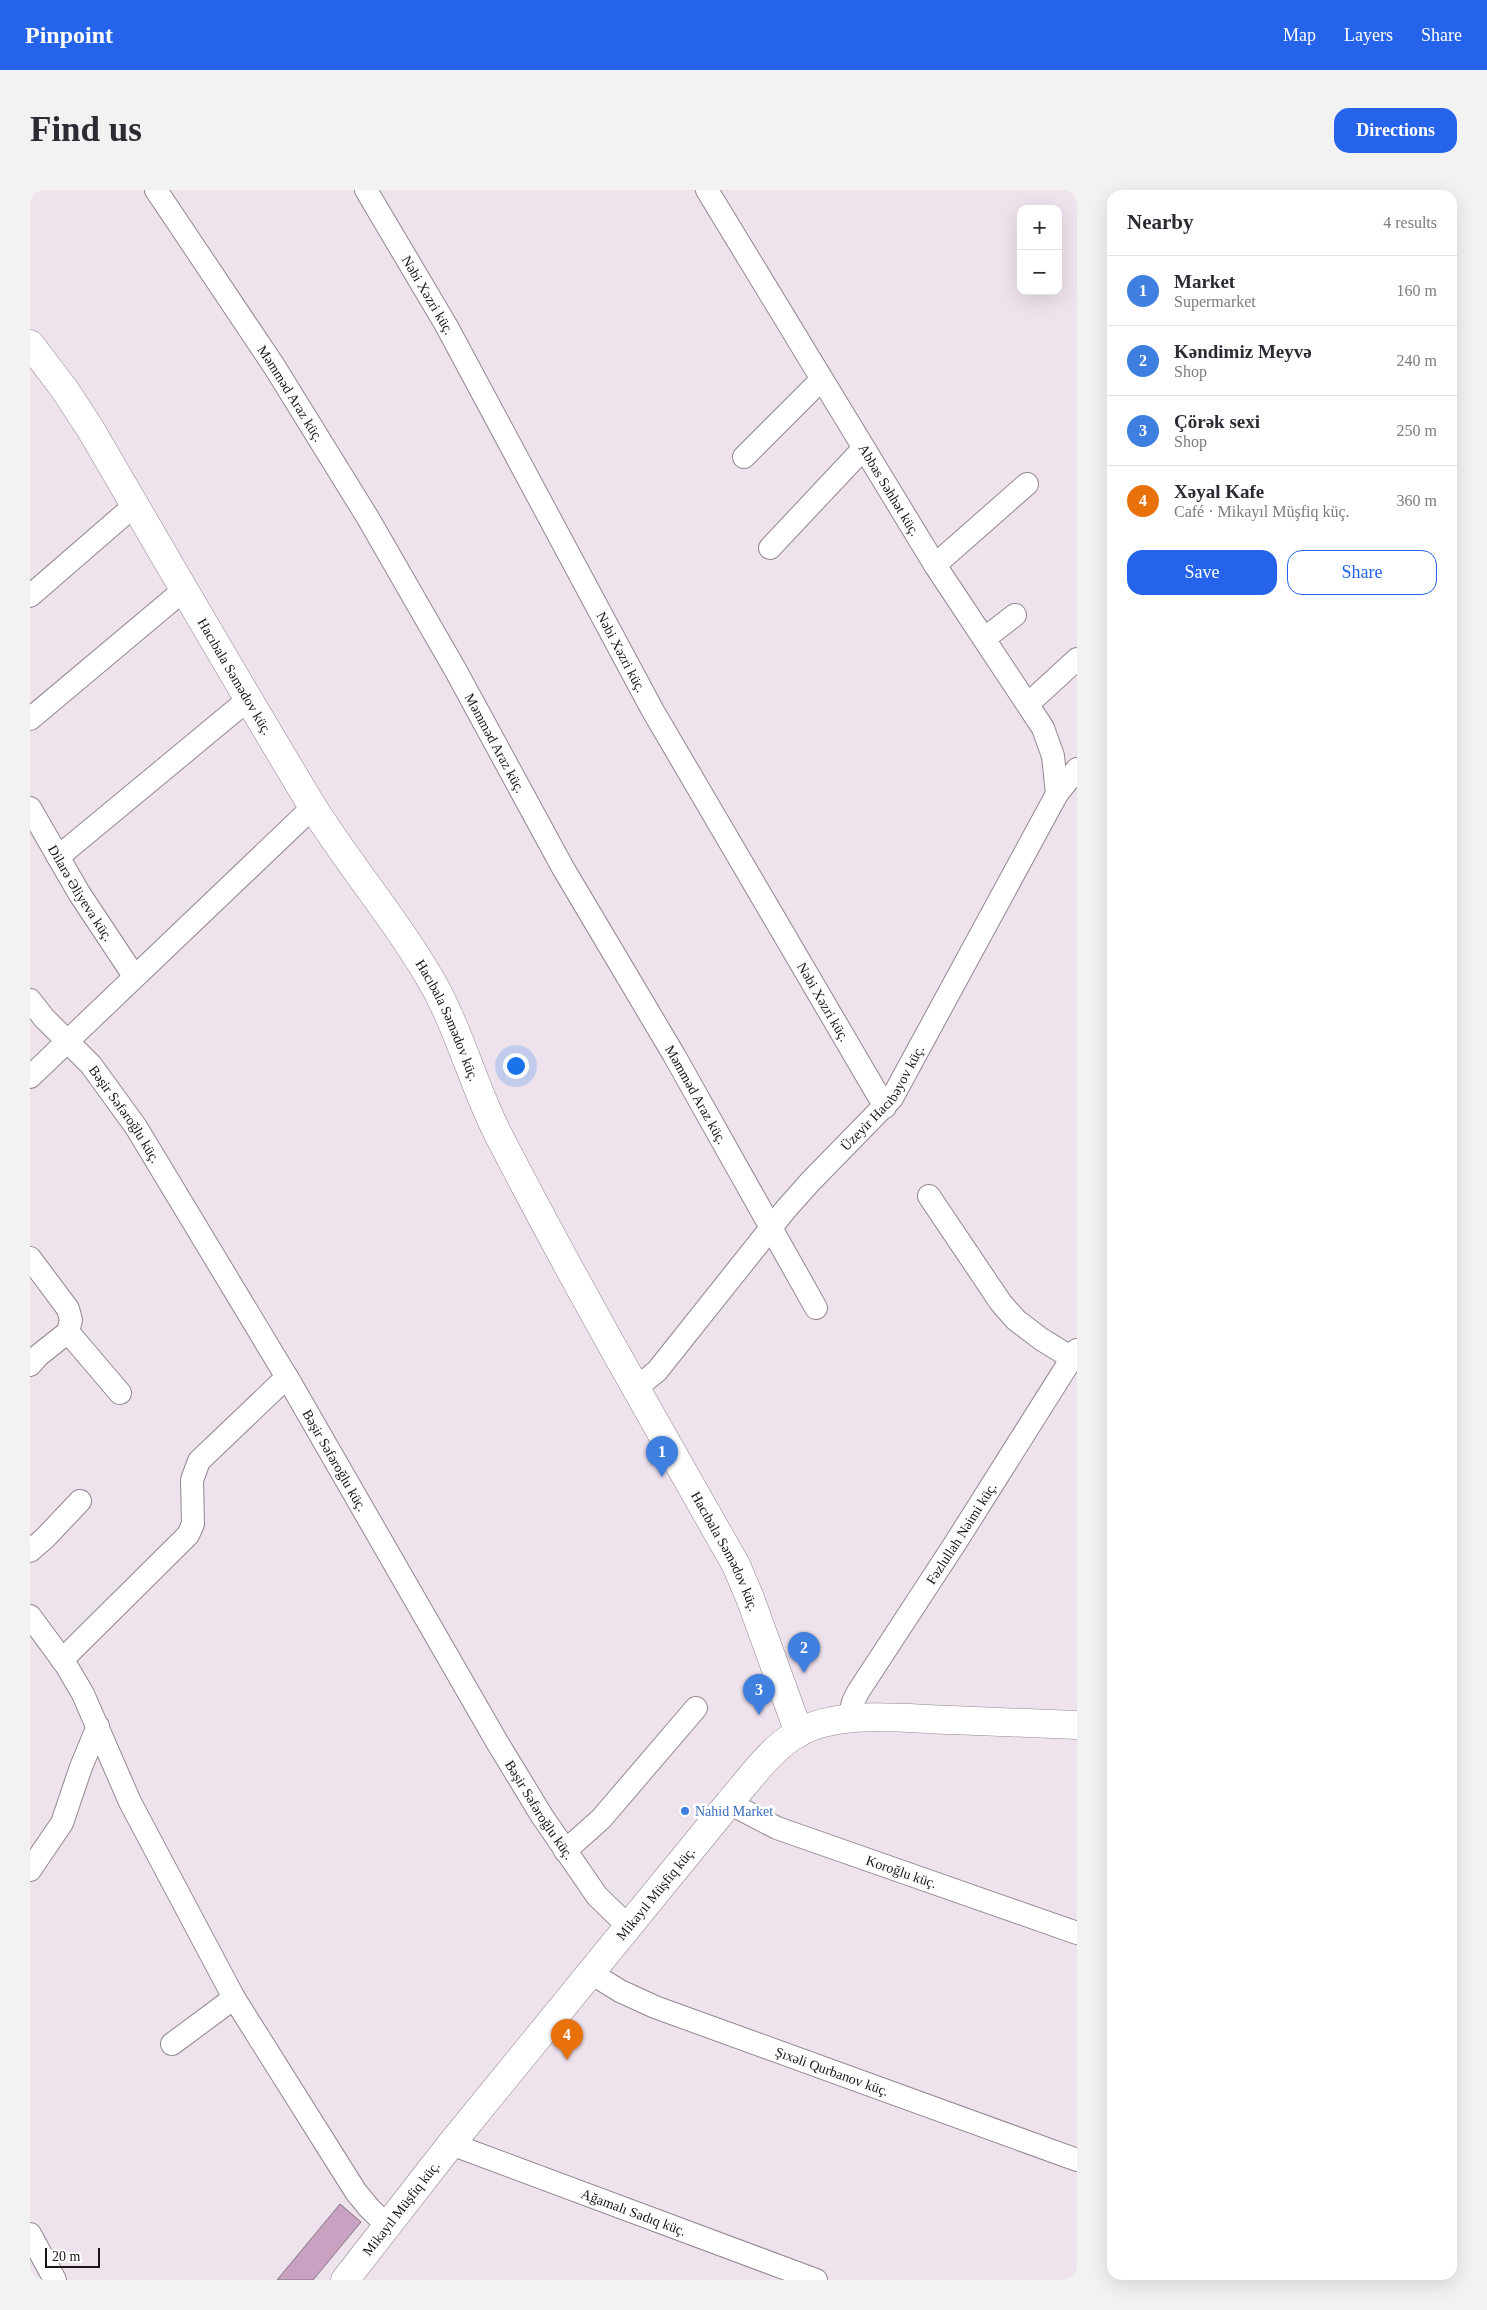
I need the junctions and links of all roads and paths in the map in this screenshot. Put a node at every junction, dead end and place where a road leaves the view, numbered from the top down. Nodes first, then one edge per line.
1 (156, 190) edge
2 (366, 190) edge
3 (707, 190) edge
4 (33, 352) edge
5 (821, 380) junction
6 (863, 448) junction
7 (744, 457) dead end
8 (1027, 484) dead end
9 (135, 505) junction
10 (770, 548) dead end
11 (935, 565) junction
12 (185, 589) junction
13 (30, 596) edge
14 (1015, 615) dead end
15 (985, 638) junction
16 (1077, 659) edge
17 (250, 698) junction
18 (1028, 704) junction
19 (30, 719) edge
20 (1077, 769) edge
21 (1057, 794) junction
22 (313, 807) junction
23 (30, 808) edge
24 (58, 857) junction
25 (134, 976) junction
26 (30, 1000) edge
27 (68, 1040) junction
28 (30, 1077) edge
29 (885, 1107) junction
30 (929, 1196) dead end
31 (771, 1227) junction
32 (30, 1258) edge
33 (816, 1308) dead end
34 (68, 1332) junction
35 (1074, 1354) edge
36 (30, 1365) edge
37 (287, 1377) junction
38 (636, 1388) junction
39 (120, 1393) dead end
40 (80, 1501) dead end
41 (30, 1551) edge
42 (30, 1616) edge
43 (62, 1660) junction
44 (696, 1708) dead end
45 (849, 1719) junction
46 (1077, 1725) edge
47 (98, 1726) junction
48 (798, 1733) junction
49 (729, 1803) junction
50 (565, 1851) junction
51 (30, 1870) edge
52 (629, 1927) junction
53 (1077, 1933) edge
54 (591, 1973) junction
55 (234, 1998) junction
56 (172, 2044) dead end
57 (451, 2144) junction
58 (1077, 2160) edge
59 (388, 2226) junction
60 (30, 2234) edge
61 (56, 2280) edge
62 (345, 2280) edge
63 (816, 2280) edge

1 - 31 street, Məmməd Araz küç.
2 - 29 street, Nəbi Xəzri küç.
3 - 5 street, Abbas Səhhət küç.
4 - 9 street, Hacıbala Səmədov küç.
5 - 6 street, Abbas Səhhət küç.
5 - 7 street
6 - 10 street
6 - 11 street, Abbas Səhhət küç.
8 - 11 street
9 - 12 street, Hacıbala Səmədov küç.
9 - 13 street
11 - 15 street, Abbas Səhhət küç.
12 - 17 street, Hacıbala Səmədov küç.
12 - 19 street
14 - 15 street
15 - 18 street, Abbas Səhhət küç.
16 - 18 street
17 - 22 street, Hacıbala Səmədov küç.
17 - 24 street
18 - 21 street, Abbas Səhhət küç.
20 - 21 street, Üzeyir Hacıbəyov küç.
21 - 29 street, Üzeyir Hacıbəyov küç.
22 - 25 street
22 - 38 street, Hacıbala Səmədov küç.
23 - 24 street, Dilarə Əliyeva küç.
24 - 25 street, Dilarə Əliyeva küç.
25 - 27 street
26 - 27 street, Bəşir Səfəroğlu küç.
27 - 28 street
27 - 37 street, Bəşir Səfəroğlu küç.
29 - 31 street, Üzeyir Hacıbəyov küç.
30 - 35 street
31 - 33 street, Məmməd Araz küç.
31 - 38 street, Üzeyir Hacıbəyov küç.
32 - 34 street
34 - 36 street
34 - 39 street
35 - 45 street, Fəzlullah Nəimi küç.
37 - 43 street
37 - 50 street, Bəşir Səfəroğlu küç.
38 - 48 street, Hacıbala Səmədov küç.
40 - 41 street
42 - 43 street
43 - 47 street
44 - 50 street
45 - 46 street, Mikayıl Müşfiq küç.
45 - 48 street, Mikayıl Müşfiq küç.
47 - 51 street
47 - 55 street
48 - 49 street, Mikayıl Müşfiq küç.
49 - 52 street, Mikayıl Müşfiq küç.
49 - 53 street, Koroğlu küç.
50 - 52 street, Bəşir Səfəroğlu küç.
52 - 54 street, Mikayıl Müşfiq küç.
54 - 57 street, Mikayıl Müşfiq küç.
54 - 58 street, Şıxəli Qurbanov küç.
55 - 56 street
55 - 59 street
57 - 59 street, Mikayıl Müşfiq küç.
57 - 63 street, Ağamalı Sadıq küç.
59 - 62 street, Mikayıl Müşfiq küç.
60 - 61 street

